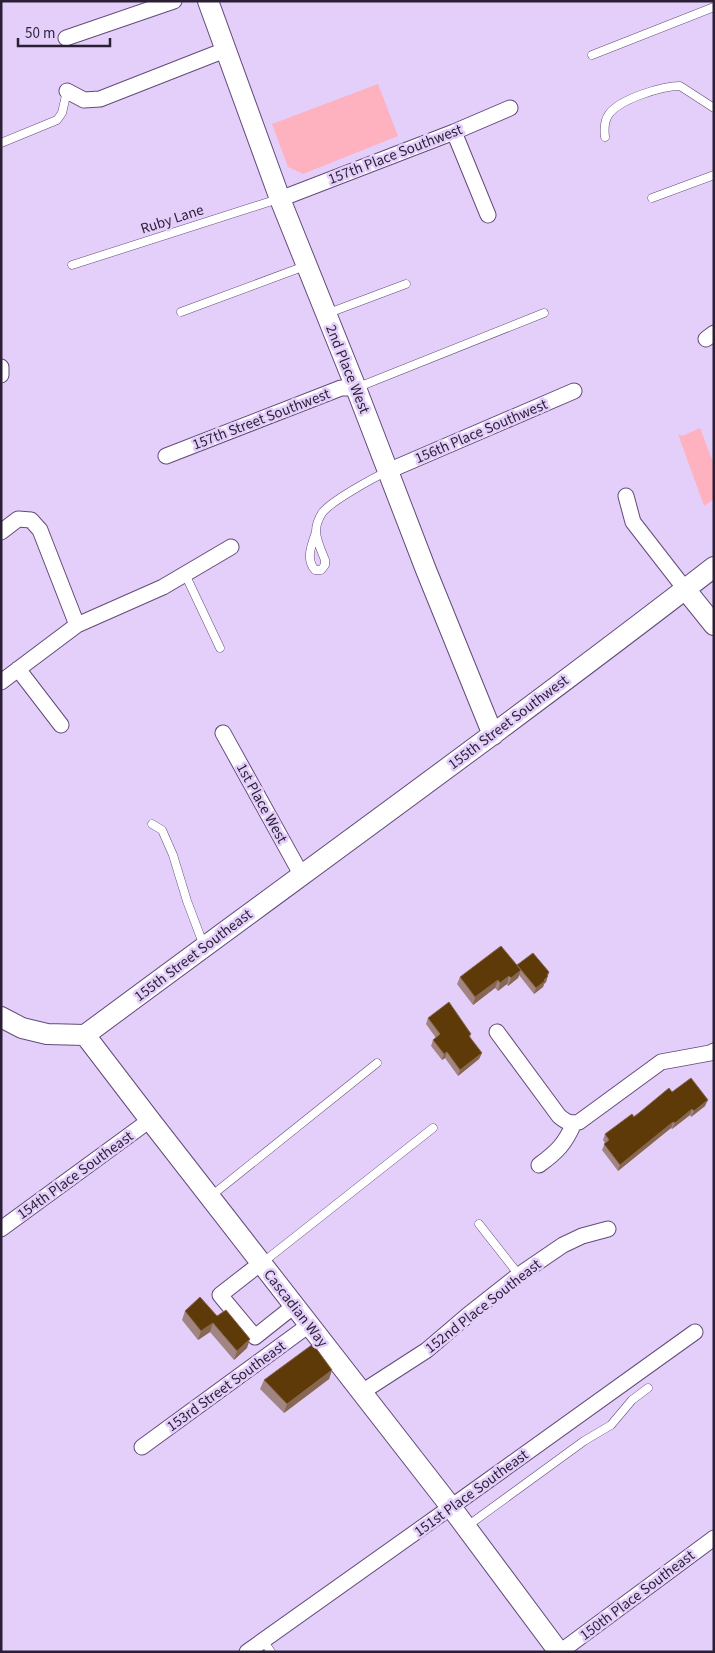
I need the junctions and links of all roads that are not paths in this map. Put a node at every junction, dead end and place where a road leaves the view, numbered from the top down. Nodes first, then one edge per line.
1 (174, 1) edge
2 (208, 1) edge
3 (714, 7) edge
4 (66, 38) dead end
5 (225, 50) junction
6 (592, 55) dead end
7 (67, 90) joint
8 (510, 108) dead end
9 (714, 108) edge
10 (454, 132) junction
11 (605, 137) dead end
12 (1, 142) edge
13 (714, 175) edge
14 (652, 198) dead end
15 (280, 199) junction
16 (488, 215) dead end
17 (72, 265) dead end
18 (307, 266) junction
19 (406, 284) dead end
20 (181, 312) dead end
21 (544, 313) dead end
22 (326, 314) junction
23 (1, 367) edge
24 (1, 375) edge
25 (356, 388) junction
26 (574, 391) dead end
27 (166, 456) dead end
28 (388, 472) junction
29 (626, 496) dead end
30 (1, 532) edge
31 (316, 532) dead end
32 (231, 547) dead end
33 (714, 567) edge
34 (185, 574) junction
35 (685, 588) junction
36 (77, 625) junction
37 (714, 625) edge
38 (220, 648) dead end
39 (18, 669) junction
40 (1, 682) edge
41 (60, 725) dead end
42 (223, 732) dead end
43 (492, 735) junction
44 (152, 824) dead end
45 (300, 874) junction
46 (204, 946) junction
47 (1, 1017) edge
48 (497, 1032) dead end
49 (85, 1035) junction
50 (714, 1051) edge
51 (377, 1063) dead end
52 (150, 1120) junction
53 (574, 1123) junction
54 (433, 1128) dead end
55 (539, 1165) dead end
56 (209, 1197) junction
57 (479, 1224) dead end
58 (1, 1229) edge
59 (608, 1229) dead end
60 (261, 1263) junction
61 (519, 1275) junction
62 (294, 1306) junction
63 (309, 1325) junction
64 (695, 1332) dead end
65 (648, 1388) dead end
66 (362, 1392) junction
67 (142, 1447) dead end
68 (452, 1507) junction
69 (466, 1527) junction
70 (714, 1538) edge
71 (267, 1646) edge
72 (556, 1651) edge
73 (247, 1652) edge

1 - 4 street
2 - 5 street, 2nd Place West
3 - 6 lane
5 - 7 street
5 - 15 street, 2nd Place West
7 - 12 lane
8 - 10 street, 157th Place Southwest
9 - 11 lane
10 - 15 street, 157th Place Southwest
10 - 16 street
13 - 14 lane
15 - 17 lane, Ruby Lane
15 - 18 street, 2nd Place West
18 - 20 lane
18 - 22 street, 2nd Place West
19 - 22 lane
21 - 25 lane
22 - 25 street, 2nd Place West
23 - 24 street
25 - 27 street, 157th Street Southwest
25 - 28 street, 2nd Place West
26 - 28 street, 156th Place Southwest
28 - 31 lane
28 - 43 street, 2nd Place West
29 - 35 street
30 - 36 street
32 - 34 street
33 - 35 street, 155th Street Southwest
34 - 36 street
34 - 38 lane
35 - 37 street
35 - 43 street, 155th Street Southwest
36 - 39 street
39 - 40 street
39 - 41 street
42 - 45 street, 1st Place West
43 - 45 street, 155th Street Southwest
44 - 46 lane
45 - 46 street, 155th Street Southeast
46 - 49 street, 155th Street Southeast
47 - 49 street
48 - 53 street
49 - 52 street, Cascadian Way
50 - 53 street
51 - 56 lane
52 - 56 street, Cascadian Way
52 - 58 street, 154th Place Southeast
53 - 55 street
54 - 60 lane
56 - 60 street, Cascadian Way
57 - 61 lane
59 - 61 street, 152nd Place Southeast
60 - 62 street, Cascadian Way
60 - 62 street
61 - 66 street, 152nd Place Southeast
62 - 63 street, Cascadian Way
63 - 66 street, Cascadian Way
63 - 67 street, 153rd Street Southeast
64 - 68 street, 151st Place Southeast
65 - 69 lane
66 - 68 street, Cascadian Way
68 - 69 street, Cascadian Way
68 - 71 street, 151st Place Southeast
69 - 72 street, Cascadian Way
70 - 72 street, 150th Place Southeast
71 - 73 street, 151st Place Southeast

